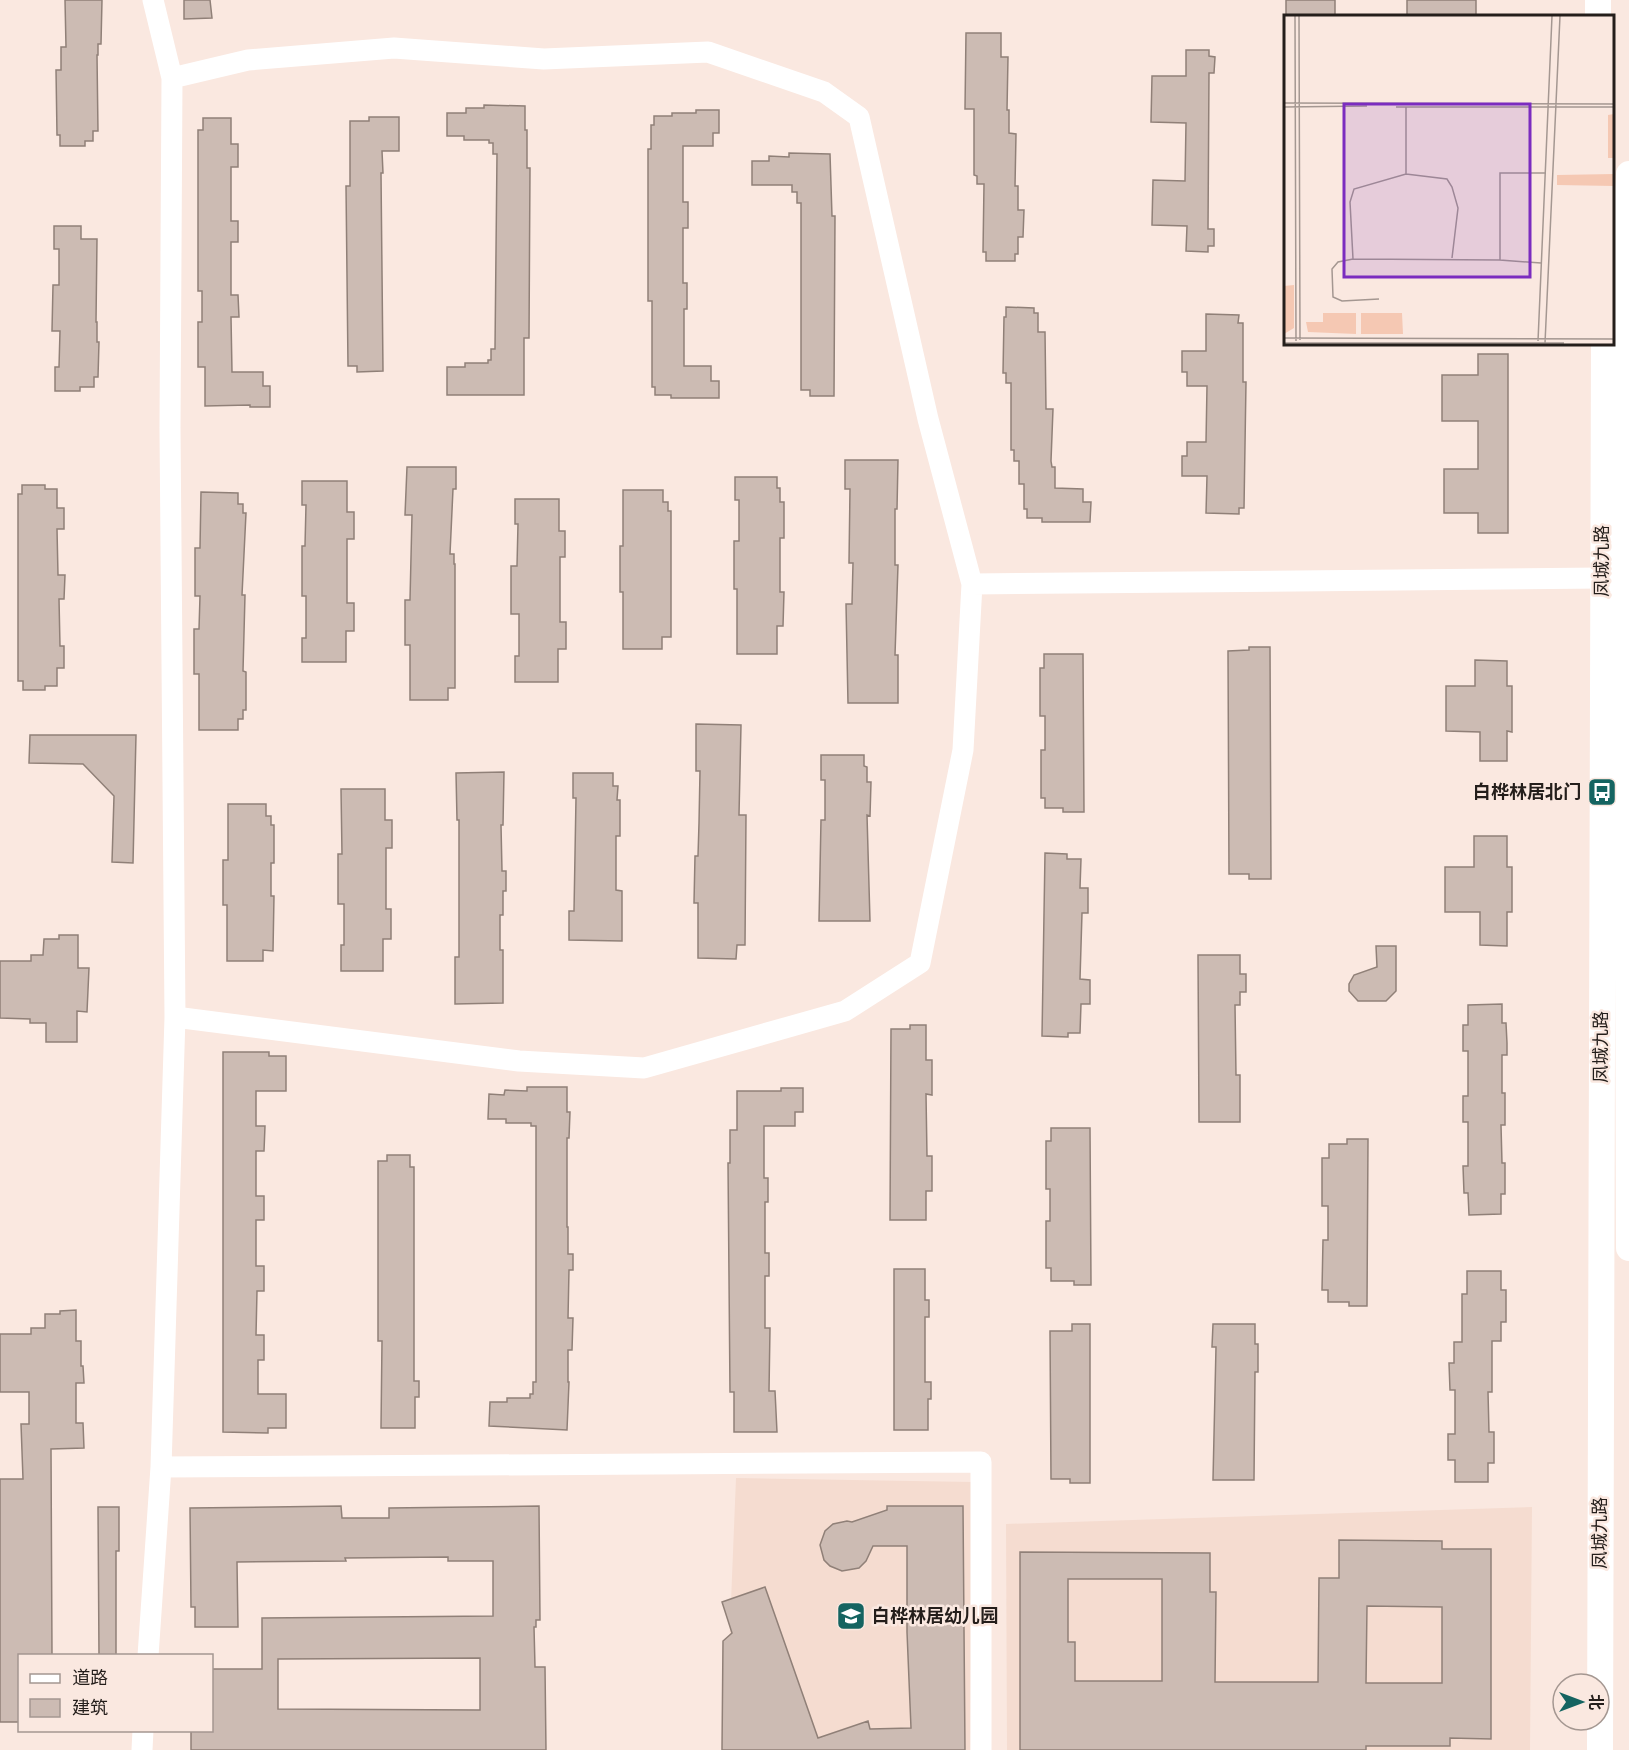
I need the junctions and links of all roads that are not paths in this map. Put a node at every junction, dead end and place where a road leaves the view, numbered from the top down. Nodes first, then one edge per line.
1 (153, 0) edge
2 (172, 78) junction
3 (1629, 174) edge
4 (1604, 345) edge
5 (1602, 578) junction
6 (972, 584) junction
7 (175, 1017) junction
8 (1629, 1248) edge
9 (161, 1467) junction
10 (148, 1654) edge
11 (143, 1732) edge
12 (142, 1750) edge
13 (981, 1750) edge
14 (1600, 1750) edge

1 - 2 street
2 - 6 street
2 - 7 street
3 - 8 street, 凤城九路
4 - 5 street, 凤城九路
5 - 6 street
5 - 14 street, 凤城九路
6 - 7 street
7 - 9 street
9 - 10 street
9 - 13 street
11 - 12 street

